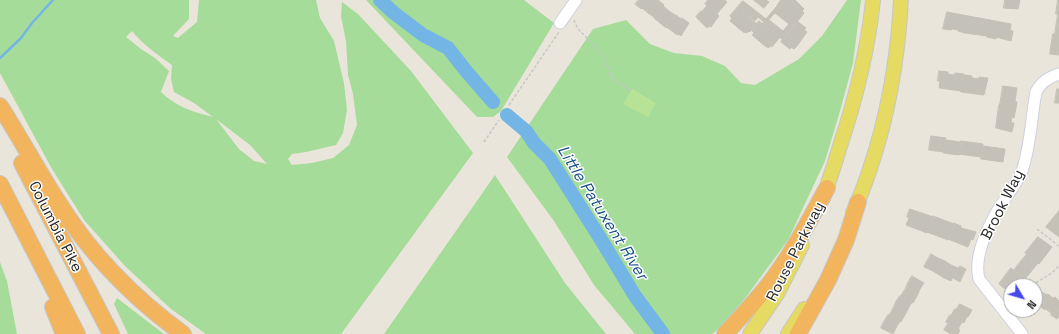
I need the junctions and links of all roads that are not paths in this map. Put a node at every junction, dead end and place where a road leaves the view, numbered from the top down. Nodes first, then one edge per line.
1 (576, 0) edge
2 (872, 0) edge
3 (901, 0) edge
4 (560, 23) road end
5 (1059, 74) edge
6 (0, 106) edge
7 (0, 120) edge
8 (0, 184) edge
9 (827, 188) junction
10 (858, 202) junction
11 (12, 207) junction
12 (64, 334) edge
13 (78, 334) edge
14 (111, 334) edge
15 (183, 334) edge
16 (725, 334) edge
17 (750, 334) edge
18 (788, 334) edge
19 (798, 334) edge
20 (1022, 334) edge

1 - 4 street
2 - 9 main road, Rouse Parkway
3 - 10 main road
5 - 20 street, Brook Way
6 - 15 highway
7 - 14 highway, Columbia Pike
8 - 11 highway, Columbia Pike
9 - 16 highway
9 - 17 main road, Rouse Parkway
10 - 18 main road
10 - 19 highway
11 - 12 highway
11 - 13 highway, Columbia Pike

